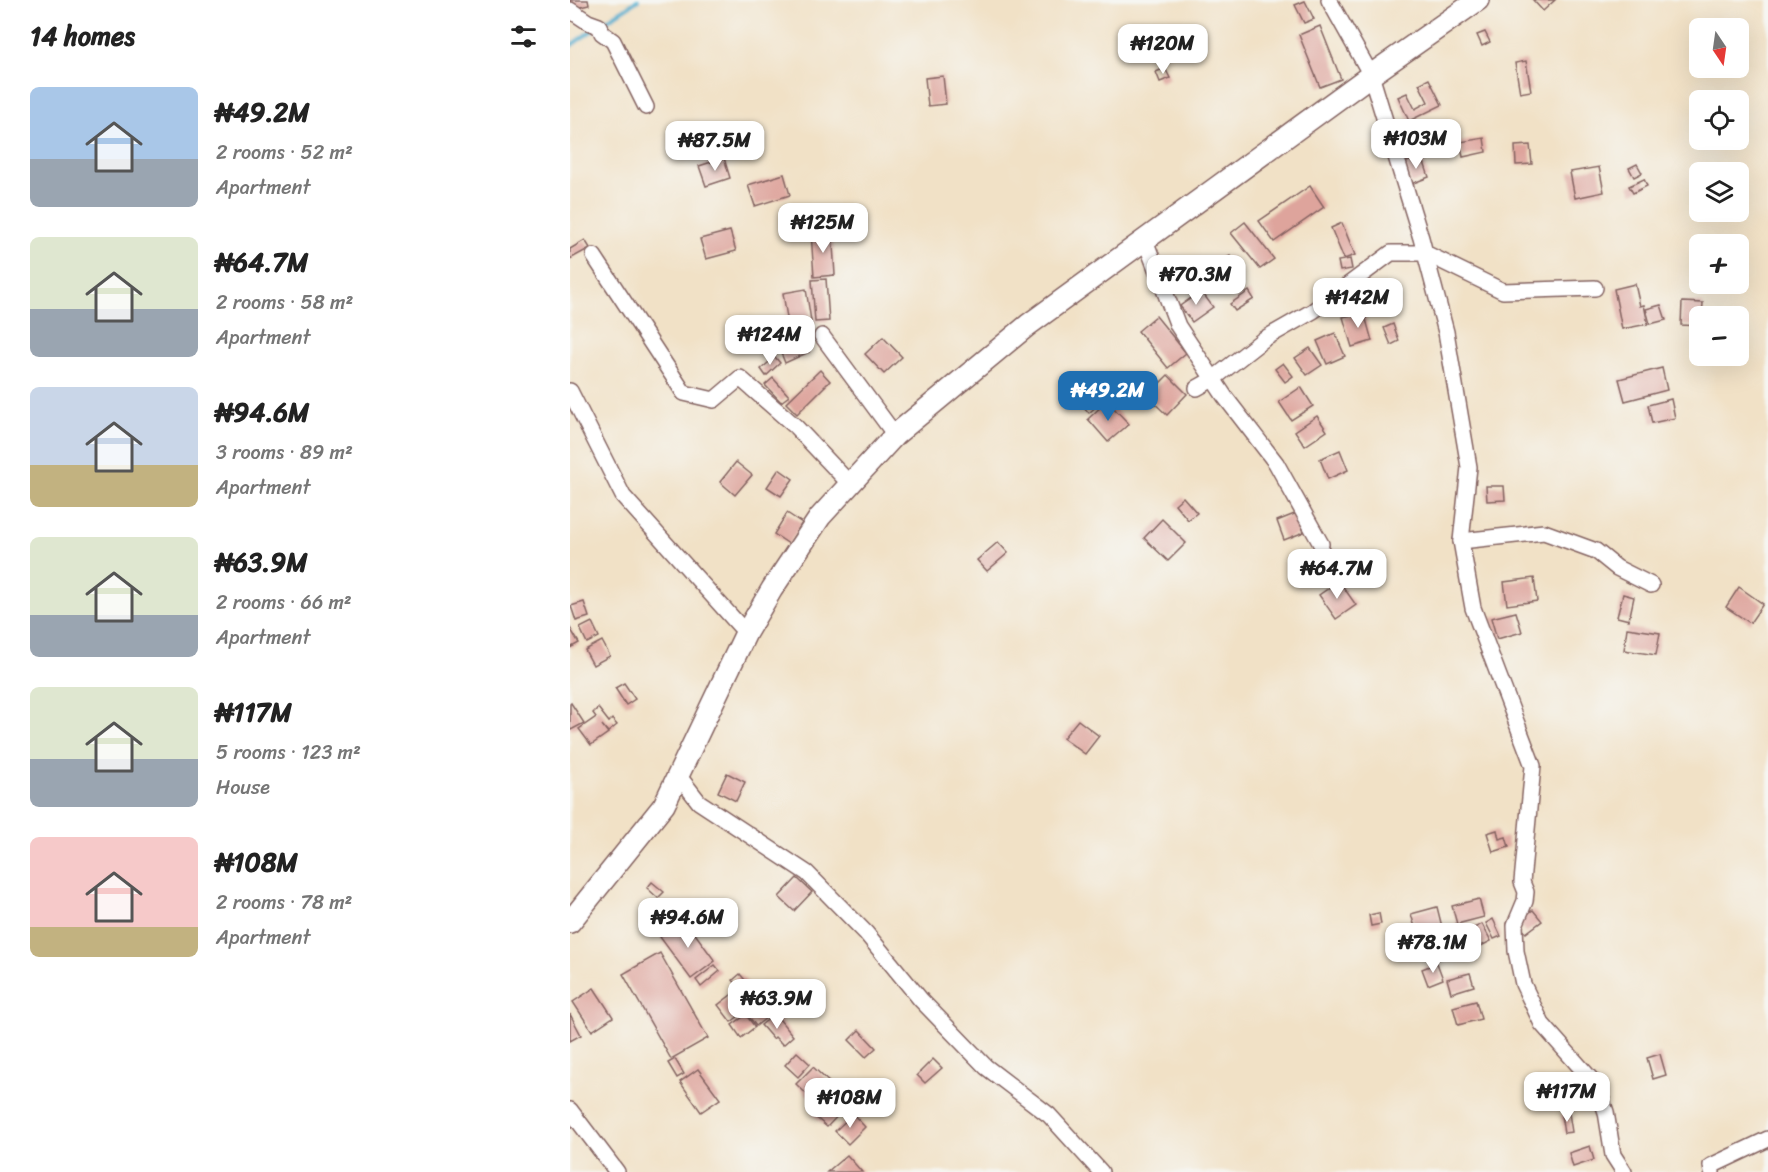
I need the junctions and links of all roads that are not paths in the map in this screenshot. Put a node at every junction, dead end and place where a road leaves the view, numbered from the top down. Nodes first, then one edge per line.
1 (1329, 0) edge
2 (1478, 0) edge
3 (570, 10) edge
4 (1371, 75) junction
5 (646, 107) dead end
6 (1145, 240) junction
7 (1425, 253) junction
8 (594, 256) dead end
9 (1595, 288) dead end
10 (822, 336) dead end
11 (1213, 379) junction
12 (1197, 388) dead end
13 (570, 391) edge
14 (895, 435) junction
15 (850, 484) junction
16 (1461, 541) junction
17 (1322, 544) dead end
18 (1651, 585) dead end
19 (746, 633) junction
20 (678, 775) junction
21 (570, 922) edge
22 (570, 1110) edge
23 (1768, 1139) edge
24 (617, 1172) edge
25 (1101, 1172) edge
26 (1624, 1172) edge
27 (1712, 1172) edge

1 - 4 street
2 - 4 main road
3 - 5 street
4 - 6 main road
4 - 7 street
6 - 11 street
6 - 14 main road
7 - 9 street
7 - 11 street
7 - 16 street
8 - 15 street
10 - 14 street
11 - 12 street
11 - 17 street
13 - 19 street
14 - 15 main road
15 - 19 main road
16 - 18 street
16 - 26 street
19 - 20 main road
20 - 21 main road
20 - 25 street
22 - 24 street
23 - 27 street

